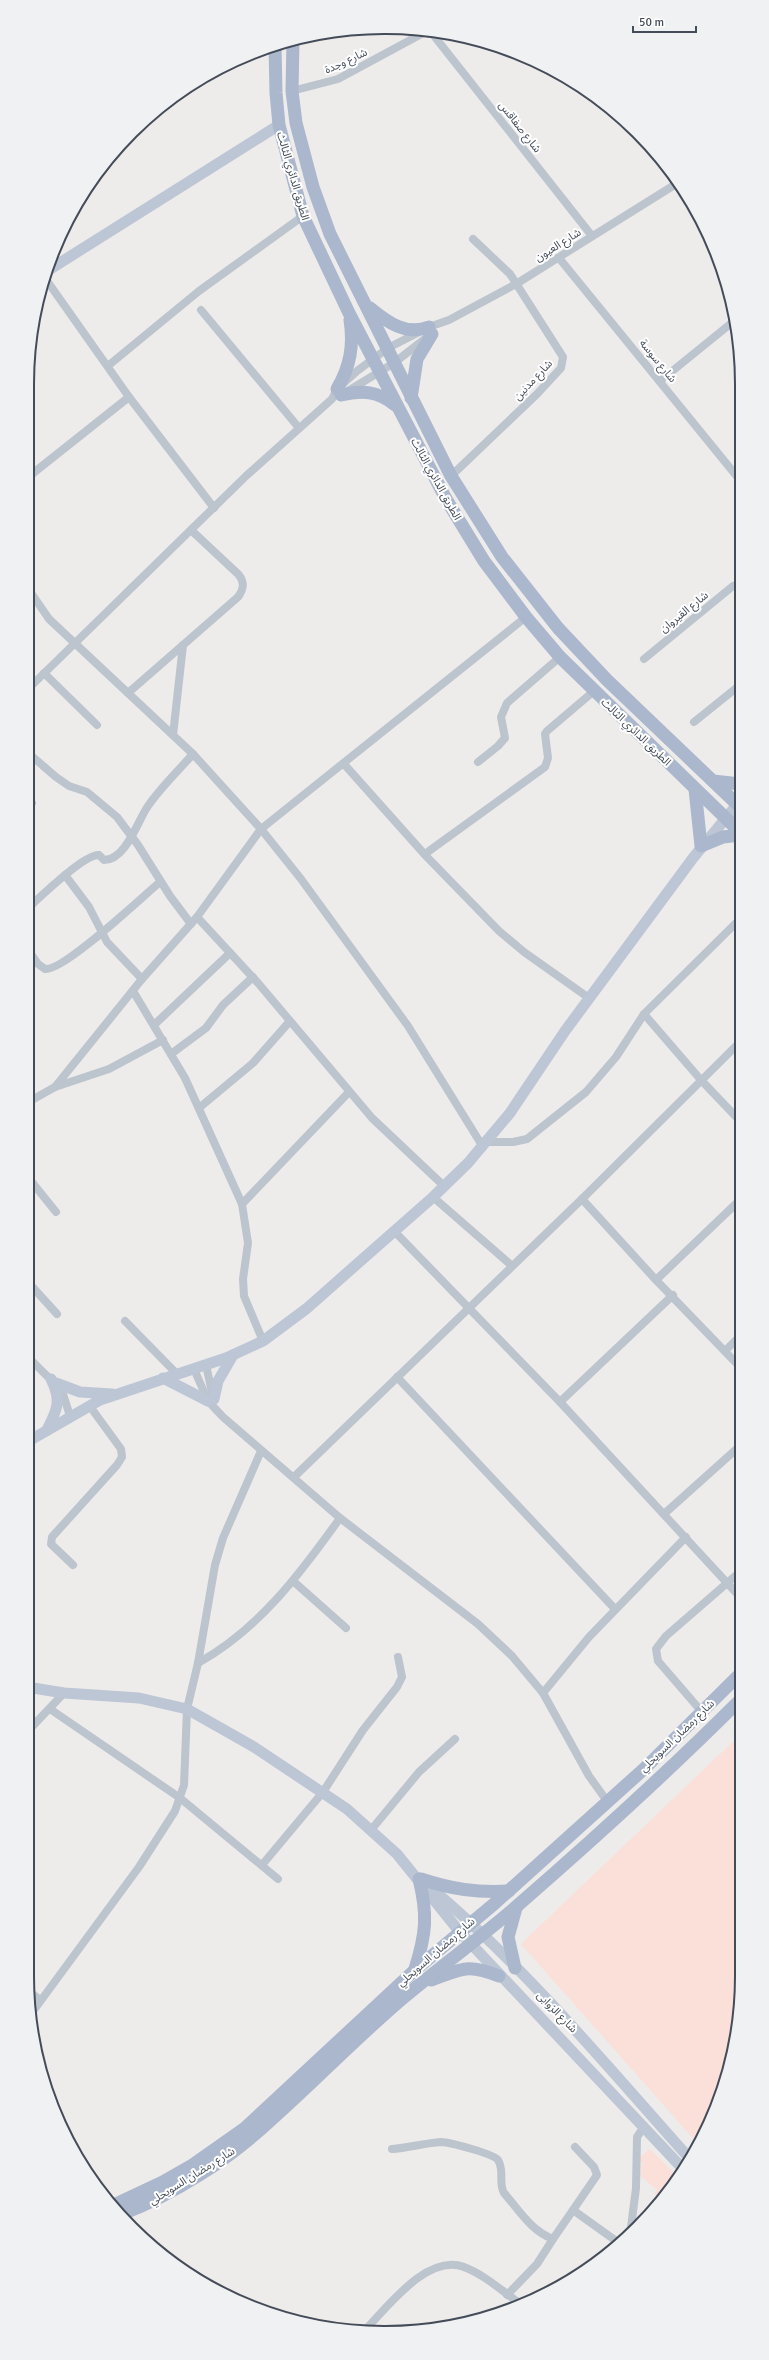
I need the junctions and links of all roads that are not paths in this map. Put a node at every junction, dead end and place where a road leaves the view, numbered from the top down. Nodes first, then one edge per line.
1 (418, 36) edge
2 (436, 38) edge
3 (294, 46) edge
4 (275, 52) edge
5 (292, 91) junction
6 (279, 125) junction
7 (673, 186) edge
8 (303, 216) junction
9 (592, 236) junction
10 (473, 239) dead end
11 (559, 258) junction
12 (55, 266) edge
13 (49, 284) edge
14 (516, 284) junction
15 (366, 305) junction
16 (201, 310) dead end
17 (349, 313) junction
18 (730, 325) edge
19 (430, 330) junction
20 (388, 348) junction
21 (372, 359) junction
22 (394, 363) junction
23 (109, 365) junction
24 (379, 372) junction
25 (660, 381) junction
26 (337, 394) junction
27 (129, 397) junction
28 (411, 400) junction
29 (395, 405) junction
30 (299, 428) junction
31 (34, 472) edge
32 (735, 474) edge
33 (451, 476) junction
34 (214, 508) junction
35 (191, 530) junction
36 (735, 586) edge
37 (34, 597) edge
38 (526, 617) junction
39 (76, 642) junction
40 (183, 645) junction
41 (560, 657) junction
42 (644, 659) dead end
43 (44, 673) junction
44 (34, 683) edge
45 (735, 689) edge
46 (594, 692) junction
47 (128, 693) junction
48 (694, 722) dead end
49 (97, 725) dead end
50 (173, 735) junction
51 (194, 754) junction
52 (34, 759) edge
53 (478, 762) dead end
54 (344, 764) junction
55 (713, 781) junction
56 (735, 783) edge
57 (695, 789) junction
58 (735, 800) edge
59 (735, 808) edge
60 (725, 818) junction
61 (735, 827) edge
62 (261, 829) junction
63 (132, 836) junction
64 (735, 836) edge
65 (701, 846) junction
66 (430, 851) dead end
67 (65, 875) junction
68 (160, 882) junction
69 (34, 903) edge
70 (197, 917) junction
71 (191, 924) junction
72 (735, 924) edge
73 (102, 932) junction
74 (230, 953) junction
75 (34, 958) edge
76 (252, 977) junction
77 (142, 979) junction
78 (133, 991) junction
79 (589, 998) junction
80 (644, 1014) junction
81 (290, 1021) junction
82 (154, 1025) junction
83 (163, 1040) junction
84 (735, 1047) edge
85 (172, 1054) junction
86 (701, 1080) junction
87 (55, 1087) junction
88 (349, 1092) junction
89 (34, 1097) edge
90 (199, 1108) junction
91 (735, 1116) edge
92 (485, 1144) junction
93 (34, 1185) edge
94 (444, 1186) junction
95 (433, 1198) junction
96 (582, 1198) junction
97 (242, 1204) junction
98 (735, 1204) edge
99 (56, 1212) dead end
100 (394, 1231) junction
101 (511, 1265) junction
102 (656, 1280) junction
103 (34, 1289) edge
104 (673, 1295) junction
105 (467, 1308) junction
106 (57, 1314) dead end
107 (125, 1321) dead end
108 (263, 1341) junction
109 (735, 1341) edge
110 (725, 1351) junction
111 (233, 1355) junction
112 (34, 1362) edge
113 (735, 1362) edge
114 (206, 1365) junction
115 (194, 1368) junction
116 (177, 1374) junction
117 (397, 1377) junction
118 (163, 1378) junction
119 (54, 1381) junction
120 (118, 1393) junction
121 (211, 1400) junction
122 (560, 1402) junction
123 (89, 1405) junction
124 (70, 1416) junction
125 (47, 1431) junction
126 (34, 1438) edge
127 (735, 1450) edge
128 (261, 1451) junction
129 (294, 1477) junction
130 (664, 1514) junction
131 (340, 1518) junction
132 (686, 1537) junction
133 (73, 1565) dead end
134 (735, 1577) edge
135 (293, 1581) junction
136 (728, 1584) junction
137 (735, 1592) edge
138 (615, 1609) junction
139 (346, 1628) dead end
140 (398, 1657) dead end
141 (198, 1663) junction
142 (735, 1679) edge
143 (34, 1688) edge
144 (64, 1693) junction
145 (543, 1693) junction
146 (735, 1706) edge
147 (50, 1709) junction
148 (187, 1709) junction
149 (702, 1712) junction
150 (34, 1725) edge
151 (455, 1739) dead end
152 (323, 1792) junction
153 (180, 1798) junction
154 (607, 1802) junction
155 (371, 1830) junction
156 (262, 1865) junction
157 (418, 1878) junction
158 (278, 1879) dead end
159 (509, 1891) junction
160 (517, 1906) junction
161 (471, 1922) junction
162 (459, 1931) junction
163 (483, 1933) junction
164 (470, 1943) junction
165 (515, 1968) junction
166 (415, 1970) junction
167 (499, 1976) junction
168 (422, 1983) junction
169 (35, 1996) edge
170 (40, 2000) junction
171 (36, 2007) edge
172 (579, 2034) junction
173 (565, 2045) junction
174 (643, 2128) junction
175 (576, 2148) dead end
176 (392, 2149) dead end
177 (686, 2154) edge
178 (679, 2165) edge
179 (118, 2203) edge
180 (573, 2210) junction
181 (126, 2212) edge
182 (631, 2224) edge
183 (553, 2240) junction
184 (615, 2240) edge
185 (507, 2295) junction
186 (515, 2300) edge
187 (369, 2325) edge

1 - 5 street, شارع وجدة
2 - 9 street, شارع صفاقس
3 - 5 main road, الطريق الدائري الثالث
4 - 6 main road, الطريق الدائري الثالث
5 - 15 main road, الطريق الدائري الثالث
6 - 8 main road, الطريق الدائري الثالث
6 - 12 street
7 - 9 street, شارع العيون
8 - 17 main road, الطريق الدائري الثالث
8 - 23 street
9 - 11 street, شارع العيون
10 - 14 street, شارع مدنين
11 - 14 street, شارع العيون
11 - 25 street, شارع سوسة
13 - 23 street
14 - 19 street, شارع العيون
14 - 33 street, شارع مدنين
15 - 19 main road
15 - 20 main road, الطريق الدائري الثالث
16 - 30 street
17 - 21 main road, الطريق الدائري الثالث
17 - 26 main road
18 - 25 street
19 - 20 street
19 - 22 street
19 - 28 main road
20 - 21 street
20 - 22 main road, الطريق الدائري الثالث
21 - 24 main road, الطريق الدائري الثالث
21 - 26 street
22 - 24 street
22 - 28 main road, الطريق الدائري الثالث
23 - 27 street
24 - 26 street
24 - 29 main road, الطريق الدائري الثالث
25 - 32 street, شارع سوسة
26 - 29 main road
26 - 30 street
27 - 31 street
27 - 34 street
28 - 33 main road, الطريق الدائري الثالث
29 - 38 main road, الطريق الدائري الثالث
30 - 34 street
33 - 55 main road, الطريق الدائري الثالث
34 - 35 street
35 - 39 street
35 - 40 street
36 - 42 street, شارع القيروان
37 - 39 street
38 - 41 main road, الطريق الدائري الثالث
38 - 54 street
39 - 43 street
39 - 47 street
40 - 47 street
40 - 50 street
41 - 46 main road, الطريق الدائري الثالث
41 - 53 street
43 - 44 street
43 - 49 street
45 - 48 street
46 - 57 main road, الطريق الدائري الثالث
46 - 66 street
47 - 50 street
50 - 51 street
51 - 62 street
51 - 63 street
52 - 63 street
54 - 62 street
54 - 79 street
55 - 56 main road
55 - 58 main road, الطريق الدائري الثالث
57 - 60 main road, الطريق الدائري الثالث
57 - 65 main road
59 - 60 street
60 - 61 main road, الطريق الدائري الثالث
60 - 65 street
62 - 70 street
62 - 92 street
63 - 67 street
63 - 68 street
64 - 65 main road
65 - 79 street
67 - 69 street
67 - 73 street
68 - 71 street
68 - 73 street
70 - 71 street
70 - 74 street
71 - 77 street
72 - 80 street
73 - 75 street
73 - 77 street
74 - 76 street
74 - 82 street
76 - 81 street
76 - 85 street
77 - 78 street
78 - 82 street
78 - 87 street
79 - 92 street
80 - 86 street
80 - 92 street
81 - 88 street
81 - 90 street
82 - 83 street
83 - 85 street
83 - 87 street
84 - 86 street
85 - 90 street
86 - 91 street
86 - 96 street
87 - 89 street
88 - 94 street
88 - 97 street
90 - 97 street
92 - 94 street
93 - 99 street
94 - 95 street
95 - 100 street
95 - 101 street
96 - 101 street
96 - 102 street
97 - 108 street
98 - 102 street
100 - 105 street
100 - 108 street
101 - 105 street
102 - 104 street
103 - 106 street
104 - 110 street
104 - 122 street
105 - 117 street
105 - 122 street
107 - 116 street
108 - 111 street
109 - 110 street
110 - 113 street
111 - 114 street
111 - 121 street
112 - 119 street
114 - 115 street
114 - 121 street
115 - 116 street
115 - 121 street
116 - 118 street
117 - 129 street
117 - 138 street
118 - 120 street
118 - 121 street
119 - 120 street
119 - 124 street
119 - 125 street
120 - 123 street
121 - 128 street
122 - 130 street
123 - 124 street
123 - 133 street
124 - 125 street
125 - 126 street
127 - 130 street
128 - 129 street
128 - 141 street
129 - 131 street
130 - 132 street
131 - 135 street
131 - 145 street
132 - 136 street
132 - 138 street
134 - 136 street
135 - 139 street
135 - 141 street
136 - 137 street
136 - 149 street
138 - 145 street
140 - 152 street
141 - 148 street
142 - 149 main road, شارع رمضان السويحلي
143 - 144 street
144 - 147 street
144 - 148 street
145 - 154 street
146 - 160 main road, شارع رمضان السويحلي
147 - 150 street
147 - 153 street
148 - 152 street
148 - 153 street
149 - 154 main road, شارع رمضان السويحلي
151 - 155 street
152 - 155 street
152 - 156 street
153 - 156 street
153 - 170 street
154 - 159 main road, شارع رمضان السويحلي
155 - 157 street
156 - 158 street
157 - 159 main road
157 - 161 street, شارع الزوابى
157 - 162 street, شارع الزوابى
157 - 166 main road
159 - 161 main road, شارع رمضان السويحلي
160 - 163 main road, شارع رمضان السويحلي
160 - 165 main road
161 - 162 main road, شارع رمضان السويحلي
161 - 163 street, شارع الزوابى
162 - 164 street, شارع الزوابى
162 - 166 main road, شارع رمضان السويحلي
163 - 164 main road, شارع رمضان السويحلي
163 - 165 street, شارع الزوابى
164 - 167 street, شارع الزوابى
164 - 168 main road, شارع رمضان السويحلي
165 - 172 street, شارع الزوابى
166 - 179 main road, شارع رمضان السويحلي
167 - 168 main road
167 - 173 street, شارع الزوابى
168 - 181 main road, شارع رمضان السويحلي
169 - 170 street
170 - 171 street
172 - 173 street
172 - 177 street, شارع الزوابى
173 - 174 street, شارع الزوابى
174 - 178 street, شارع الزوابى
174 - 182 street
175 - 180 street
176 - 183 street
180 - 183 street
180 - 184 street
183 - 185 street
185 - 186 street
185 - 187 street

